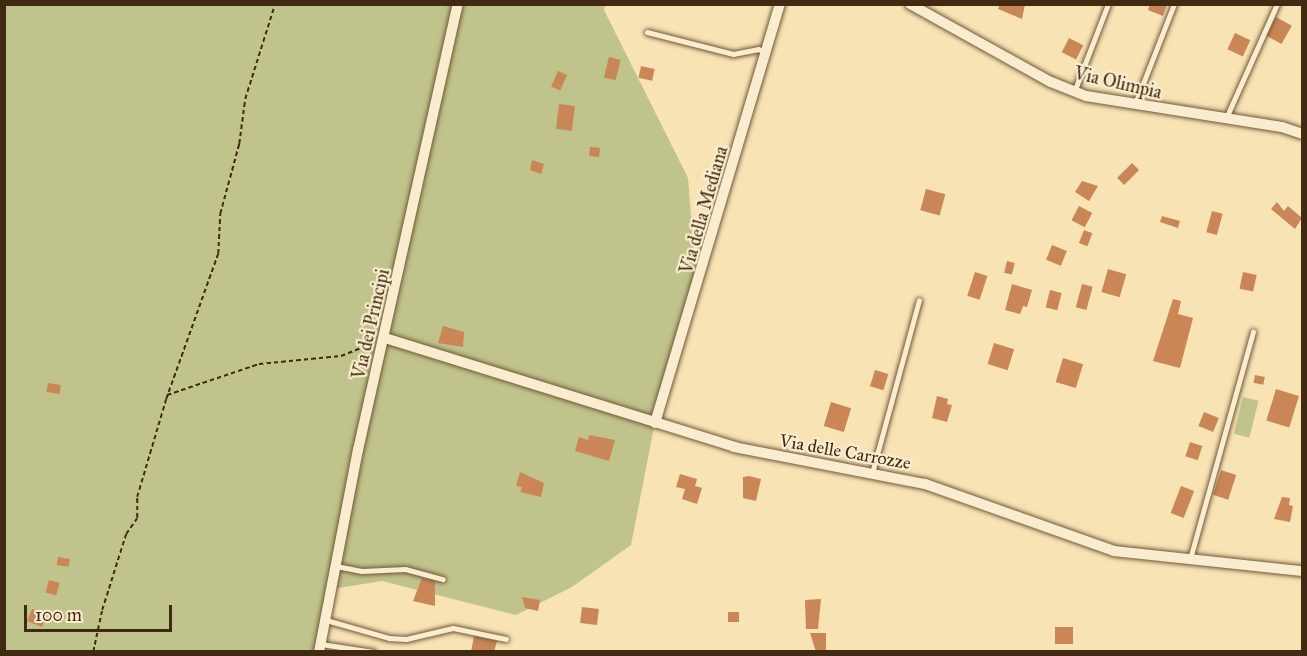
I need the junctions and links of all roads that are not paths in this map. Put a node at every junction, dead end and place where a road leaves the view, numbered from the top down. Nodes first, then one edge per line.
1 (458, 4) edge
2 (780, 4) edge
3 (910, 4) edge
4 (1108, 4) edge
5 (1174, 4) edge
6 (1277, 4) edge
7 (647, 32) dead end
8 (766, 52) junction
9 (1074, 92) junction
10 (1134, 106) junction
11 (1225, 119) junction
12 (1302, 134) edge
13 (919, 300) dead end
14 (1253, 332) dead end
15 (385, 338) junction
16 (655, 423) junction
17 (872, 473) junction
18 (1189, 561) junction
19 (336, 566) junction
20 (1302, 571) edge
21 (443, 579) dead end
22 (326, 620) junction
23 (506, 639) dead end
24 (320, 648) edge
25 (373, 651) edge

1 - 15 street, Via dei Principi
2 - 8 street, Via della Mediana
3 - 9 street, Via Olimpia
4 - 9 lane
5 - 10 lane
6 - 11 lane
7 - 8 lane
8 - 16 street, Via della Mediana
9 - 10 street, Via Olimpia
10 - 11 street, Via Olimpia
11 - 12 street, Via Olimpia
13 - 17 lane
14 - 18 lane
15 - 16 street, Via delle Carrozze
15 - 19 street, Via dei Principi
16 - 17 street, Via delle Carrozze
17 - 18 street, Via delle Carrozze
18 - 20 street, Via delle Carrozze
19 - 21 lane
19 - 22 street, Via dei Principi
22 - 23 lane
22 - 24 street, Via dei Principi
24 - 25 lane

